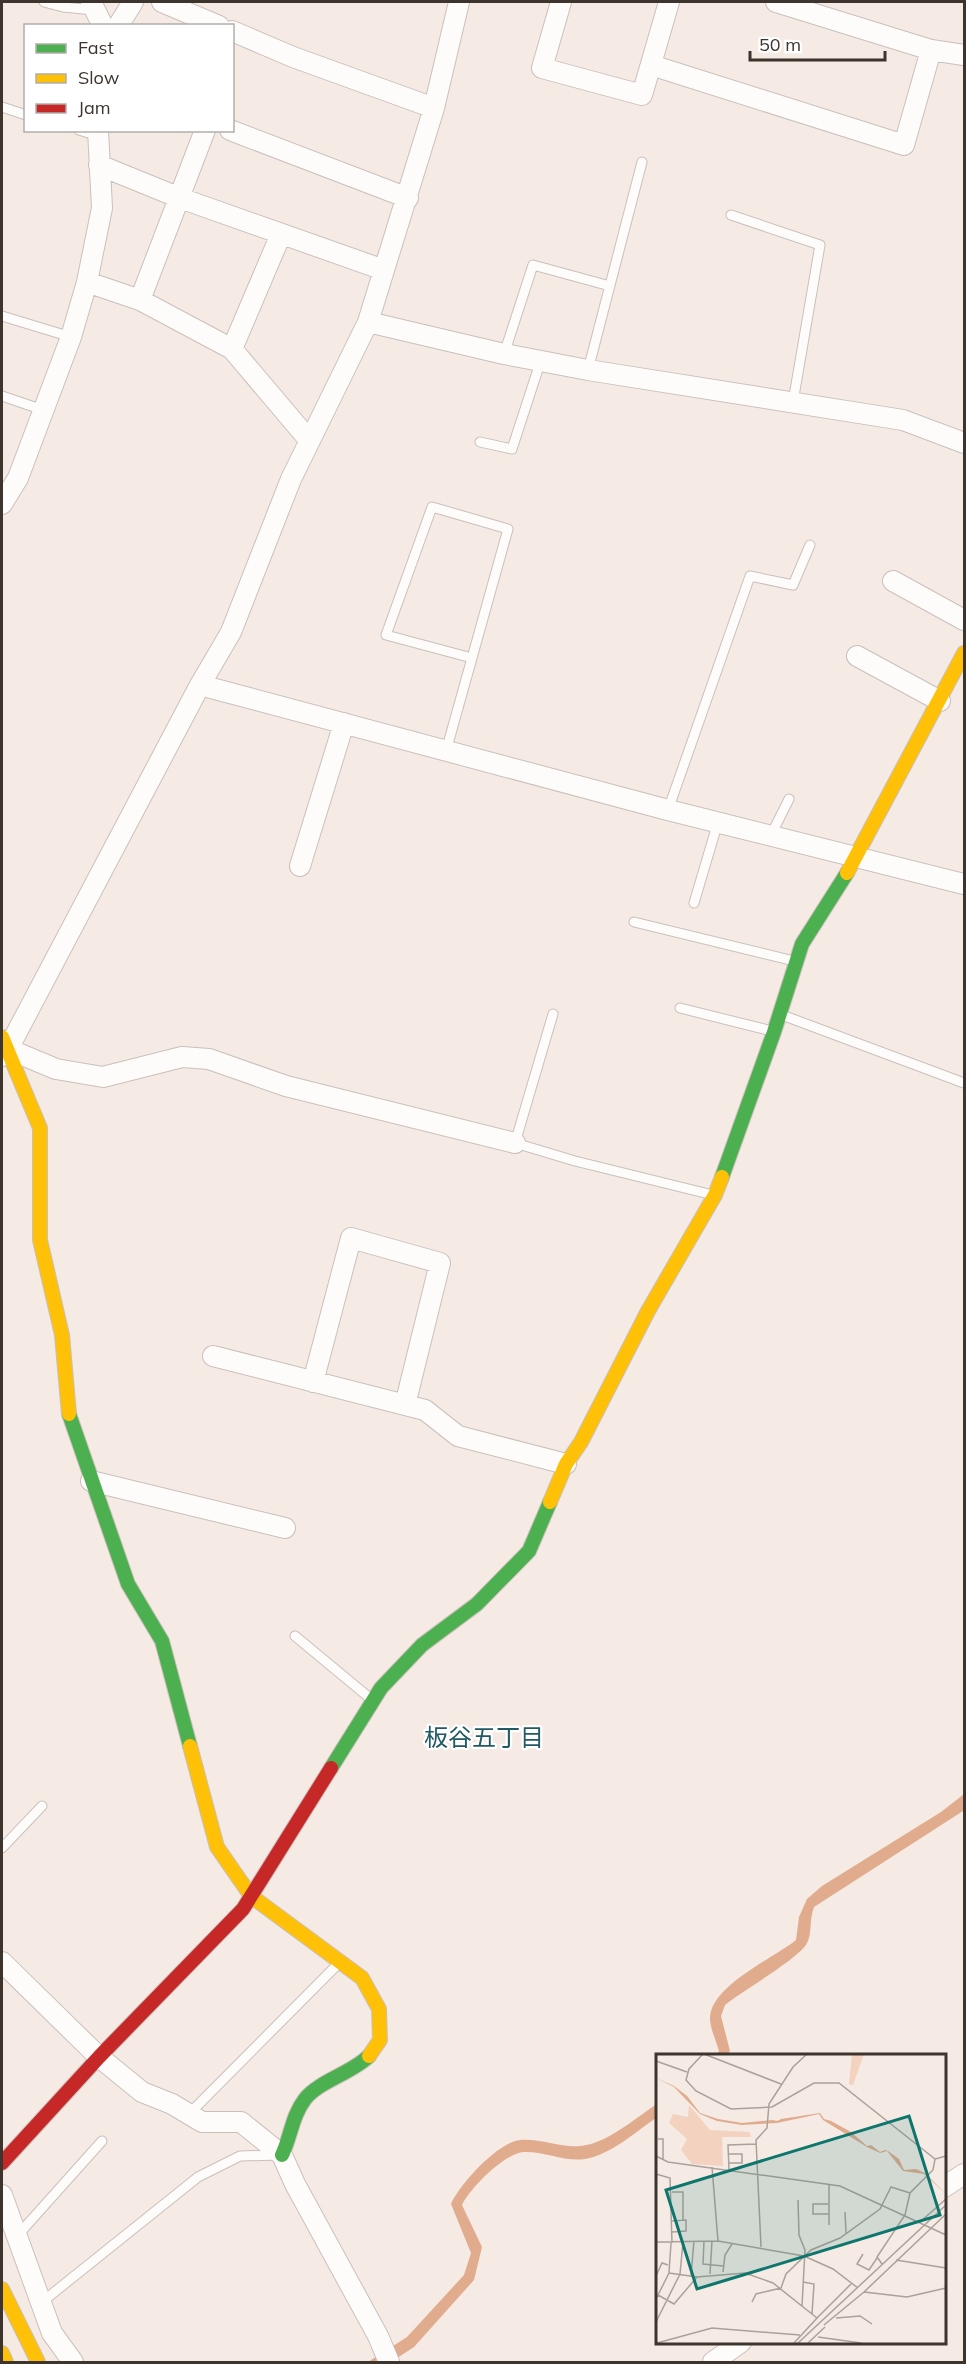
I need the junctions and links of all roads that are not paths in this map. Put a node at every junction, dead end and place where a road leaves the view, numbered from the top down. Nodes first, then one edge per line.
1 (44, 2) edge
2 (134, 2) edge
3 (162, 2) edge
4 (456, 2) edge
5 (561, 2) edge
6 (669, 2) edge
7 (776, 2) edge
8 (97, 12) edge
9 (119, 24) edge
10 (214, 24) edge
11 (234, 32) edge
12 (931, 50) junction
13 (964, 55) edge
14 (651, 65) junction
15 (2, 108) edge
16 (434, 108) junction
17 (24, 114) edge
18 (92, 132) edge
19 (205, 132) edge
20 (234, 132) edge
21 (642, 162) dead end
22 (99, 165) junction
23 (180, 198) junction
24 (408, 198) junction
25 (731, 215) dead end
26 (281, 234) junction
27 (384, 270) junction
28 (87, 282) junction
29 (610, 286) junction
30 (140, 300) junction
31 (2, 316) edge
32 (368, 322) junction
33 (71, 337) junction
34 (231, 349) junction
35 (504, 354) junction
36 (541, 360) junction
37 (588, 370) junction
38 (2, 396) edge
39 (794, 402) junction
40 (44, 410) junction
41 (309, 440) junction
42 (480, 442) dead end
43 (964, 443) edge
44 (2, 504) edge
45 (810, 544) dead end
46 (893, 581) dead end
47 (964, 620) edge
48 (964, 653) edge
49 (857, 657) dead end
50 (472, 658) junction
51 (200, 685) junction
52 (940, 701) junction
53 (344, 723) junction
54 (446, 751) junction
55 (789, 799) dead end
56 (668, 810) junction
57 (718, 822) junction
58 (771, 836) junction
59 (857, 857) junction
60 (300, 866) dead end
61 (964, 884) edge
62 (694, 903) dead end
63 (634, 922) dead end
64 (797, 961) junction
65 (680, 1008) dead end
66 (553, 1014) dead end
67 (780, 1015) junction
68 (774, 1032) junction
69 (3, 1047) edge
70 (964, 1083) edge
71 (515, 1143) junction
72 (715, 1196) junction
73 (213, 1356) dead end
74 (313, 1382) junction
75 (405, 1405) junction
76 (566, 1464) junction
77 (91, 1481) junction
78 (285, 1528) dead end
79 (295, 1636) dead end
80 (373, 1700) junction
81 (42, 1806) dead end
82 (2, 1848) edge
83 (251, 1896) junction
84 (341, 1960) junction
85 (2, 1962) edge
86 (99, 2057) junction
87 (189, 2114) junction
88 (102, 2141) dead end
89 (282, 2155) junction
90 (2, 2163) edge
91 (964, 2174) edge
92 (945, 2186) edge
93 (2, 2195) edge
94 (17, 2236) junction
95 (2, 2289) edge
96 (42, 2302) junction
97 (740, 2343) edge
98 (2, 2353) edge
99 (6, 2362) edge
100 (38, 2362) edge
101 (73, 2362) edge
102 (389, 2362) edge
103 (713, 2362) edge

1 - 8 lane
2 - 9 street
3 - 10 street
4 - 16 street
5 - 14 street
6 - 14 street
7 - 12 street
11 - 16 street
12 - 13 street
12 - 14 street
15 - 17 lane
16 - 24 street
18 - 22 street
19 - 23 street
20 - 24 street
21 - 29 lane
22 - 23 street
22 - 28 street
23 - 26 street
23 - 30 street
24 - 27 street
25 - 39 lane
26 - 27 street
26 - 34 street
27 - 32 street
28 - 30 street
28 - 33 street
29 - 35 lane
29 - 37 lane
30 - 34 street
31 - 33 lane
32 - 35 street
32 - 41 street
33 - 40 street
34 - 41 street
35 - 36 street
36 - 37 street
36 - 42 lane
37 - 39 street
38 - 40 lane
39 - 43 street
40 - 44 street
41 - 51 street
45 - 56 lane
46 - 47 street
48 - 52 main road
49 - 52 street
50 - 50 lane
50 - 54 lane
51 - 53 street
51 - 69 street
52 - 59 main road
53 - 54 street
53 - 60 street
54 - 56 street
55 - 58 lane
56 - 57 street
57 - 58 street
57 - 62 lane
58 - 59 street
59 - 61 street
59 - 64 main road
63 - 64 lane
64 - 67 main road
65 - 68 lane
66 - 71 lane
67 - 68 main road
67 - 70 lane
68 - 72 main road
69 - 71 street
69 - 77 main road
71 - 72 lane
72 - 76 main road
73 - 74 street
74 - 75 street
74 - 75 street
75 - 76 street
76 - 80 main road
77 - 78 street
77 - 83 main road
79 - 80 lane
80 - 83 main road
81 - 82 lane
83 - 84 main road
83 - 86 main road
84 - 87 lane
84 - 89 main road
85 - 86 street
86 - 87 street
86 - 90 main road
87 - 89 street
88 - 94 lane
89 - 96 lane
89 - 102 street
91 - 92 street
93 - 94 street
94 - 96 street
95 - 100 main road
96 - 101 street
97 - 103 street
98 - 99 main road

